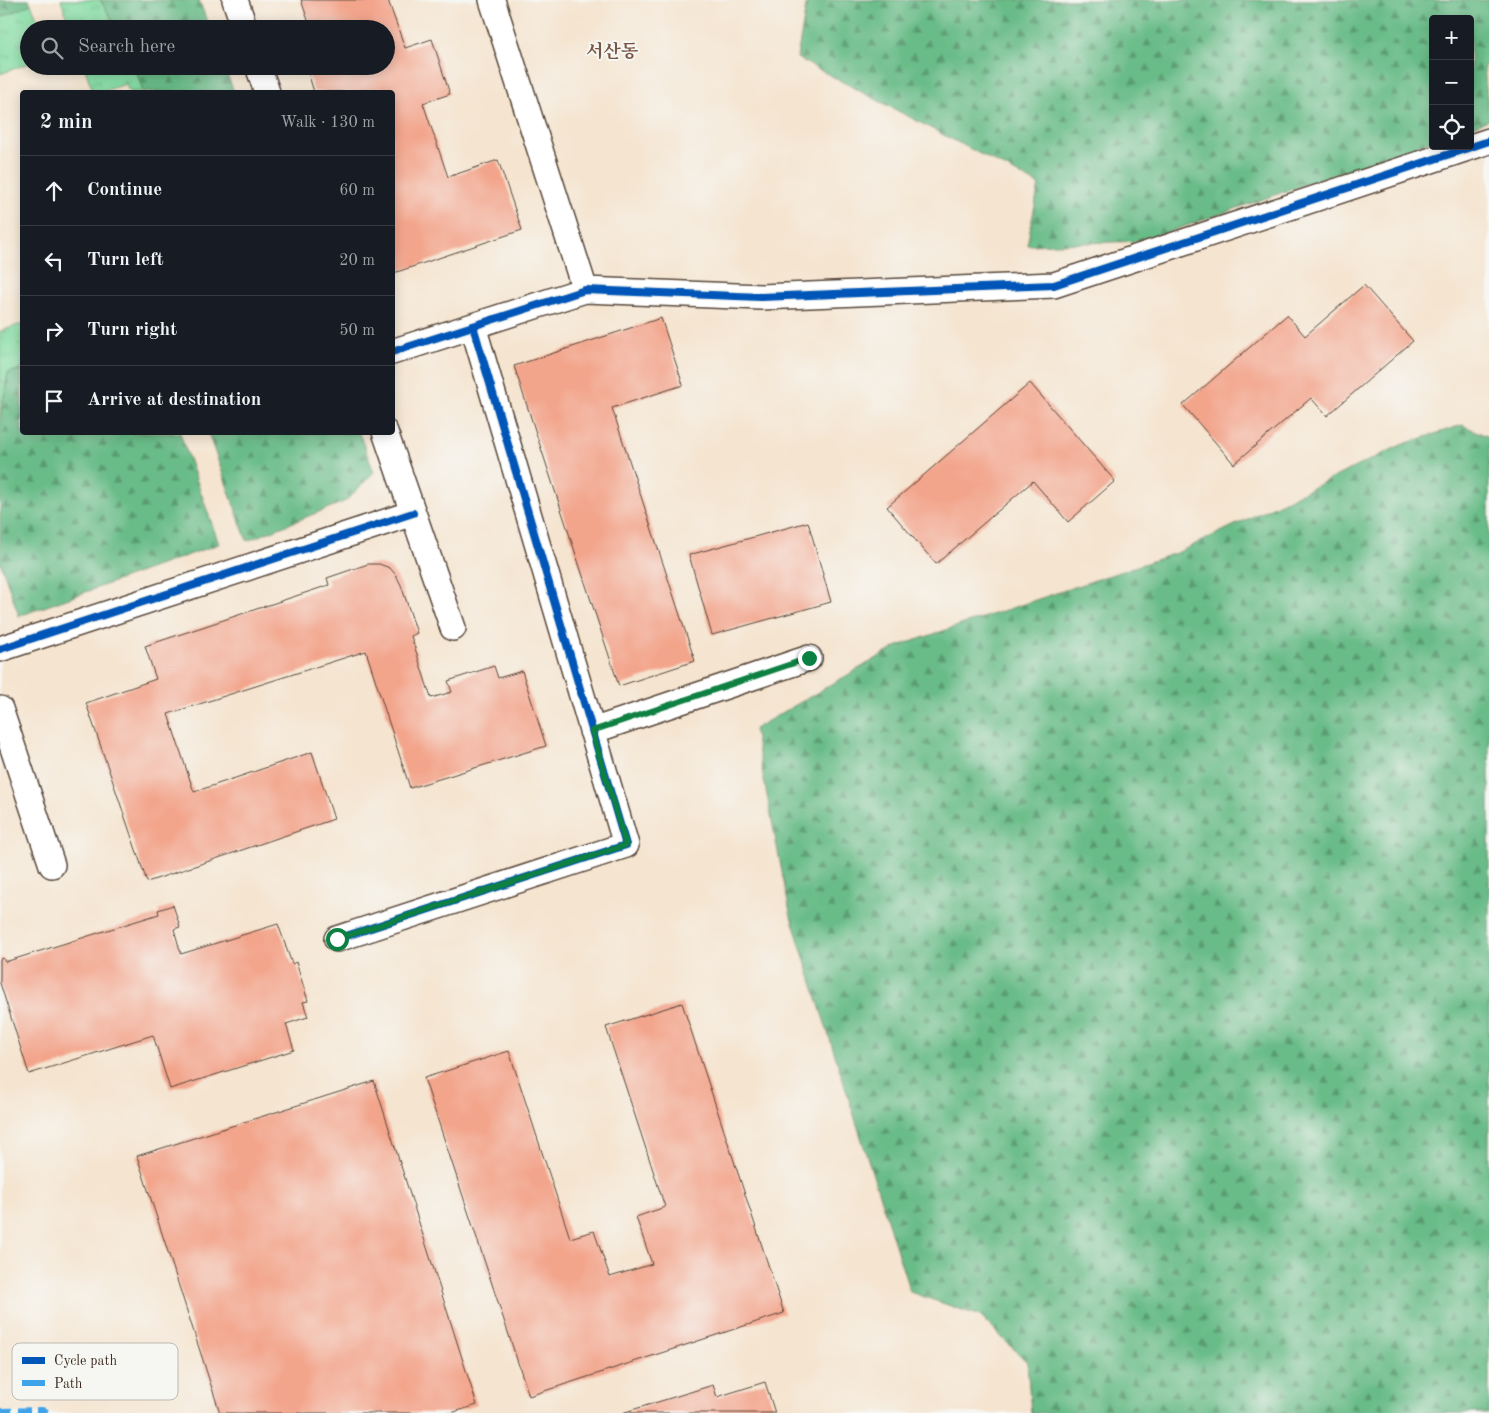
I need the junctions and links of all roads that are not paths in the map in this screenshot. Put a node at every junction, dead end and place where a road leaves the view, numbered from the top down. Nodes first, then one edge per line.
1 (235, 0) edge
2 (492, 0) edge
3 (242, 20) edge
4 (261, 75) edge
5 (266, 90) edge
6 (1489, 141) edge
7 (585, 290) junction
8 (473, 326) junction
9 (395, 351) edge
10 (386, 435) edge
11 (413, 513) junction
12 (453, 628) dead end
13 (0, 648) edge
14 (809, 658) dead end
15 (0, 709) edge
16 (592, 731) junction
17 (52, 866) dead end
18 (337, 939) dead end

1 - 3 street
2 - 7 street
4 - 5 street
6 - 7 street
7 - 8 street
8 - 9 street
8 - 16 street
10 - 11 street
11 - 12 street
11 - 13 street
14 - 16 street
15 - 17 street
16 - 18 street

